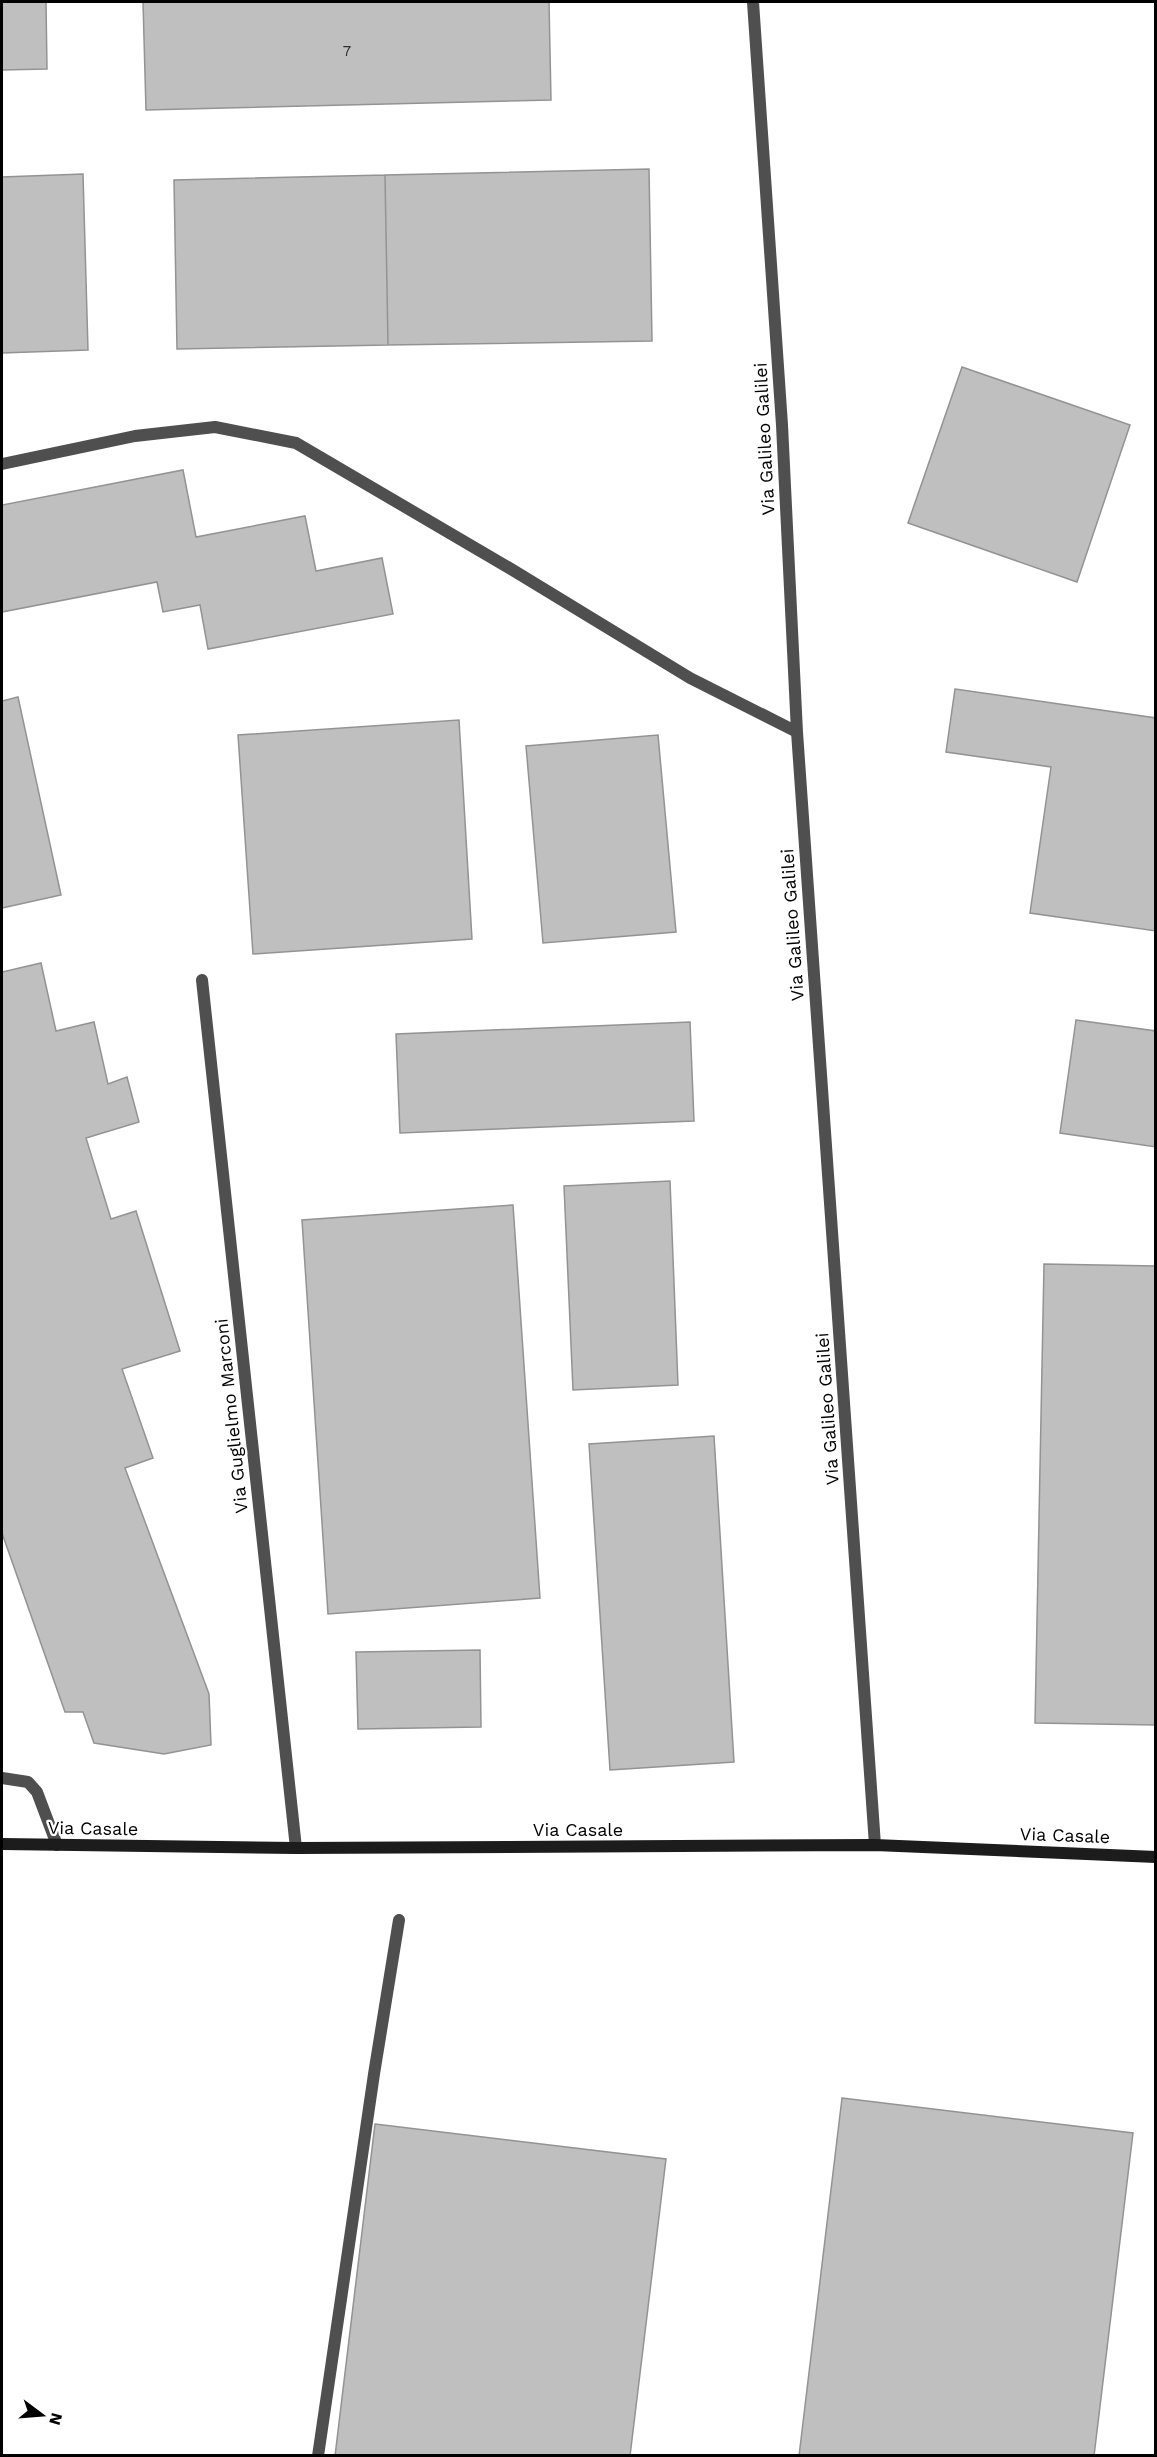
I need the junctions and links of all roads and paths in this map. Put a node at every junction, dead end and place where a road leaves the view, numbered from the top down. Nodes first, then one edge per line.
1 (753, 2) edge
2 (2, 464) edge
3 (796, 732) junction
4 (202, 980) dead end
5 (2, 1778) edge
6 (2, 1844) edge
7 (57, 1845) junction
8 (875, 1845) junction
9 (296, 1848) junction
10 (1155, 1857) edge
11 (399, 1920) dead end
12 (318, 2456) edge

1 - 3 street, Via Galileo Galilei
2 - 3 street
3 - 8 street, Via Galileo Galilei
4 - 9 street, Via Guglielmo Marconi
5 - 7 street
6 - 7 street, Via Casale
7 - 9 street, Via Casale
8 - 9 street, Via Casale
8 - 10 street, Via Casale
11 - 12 street

